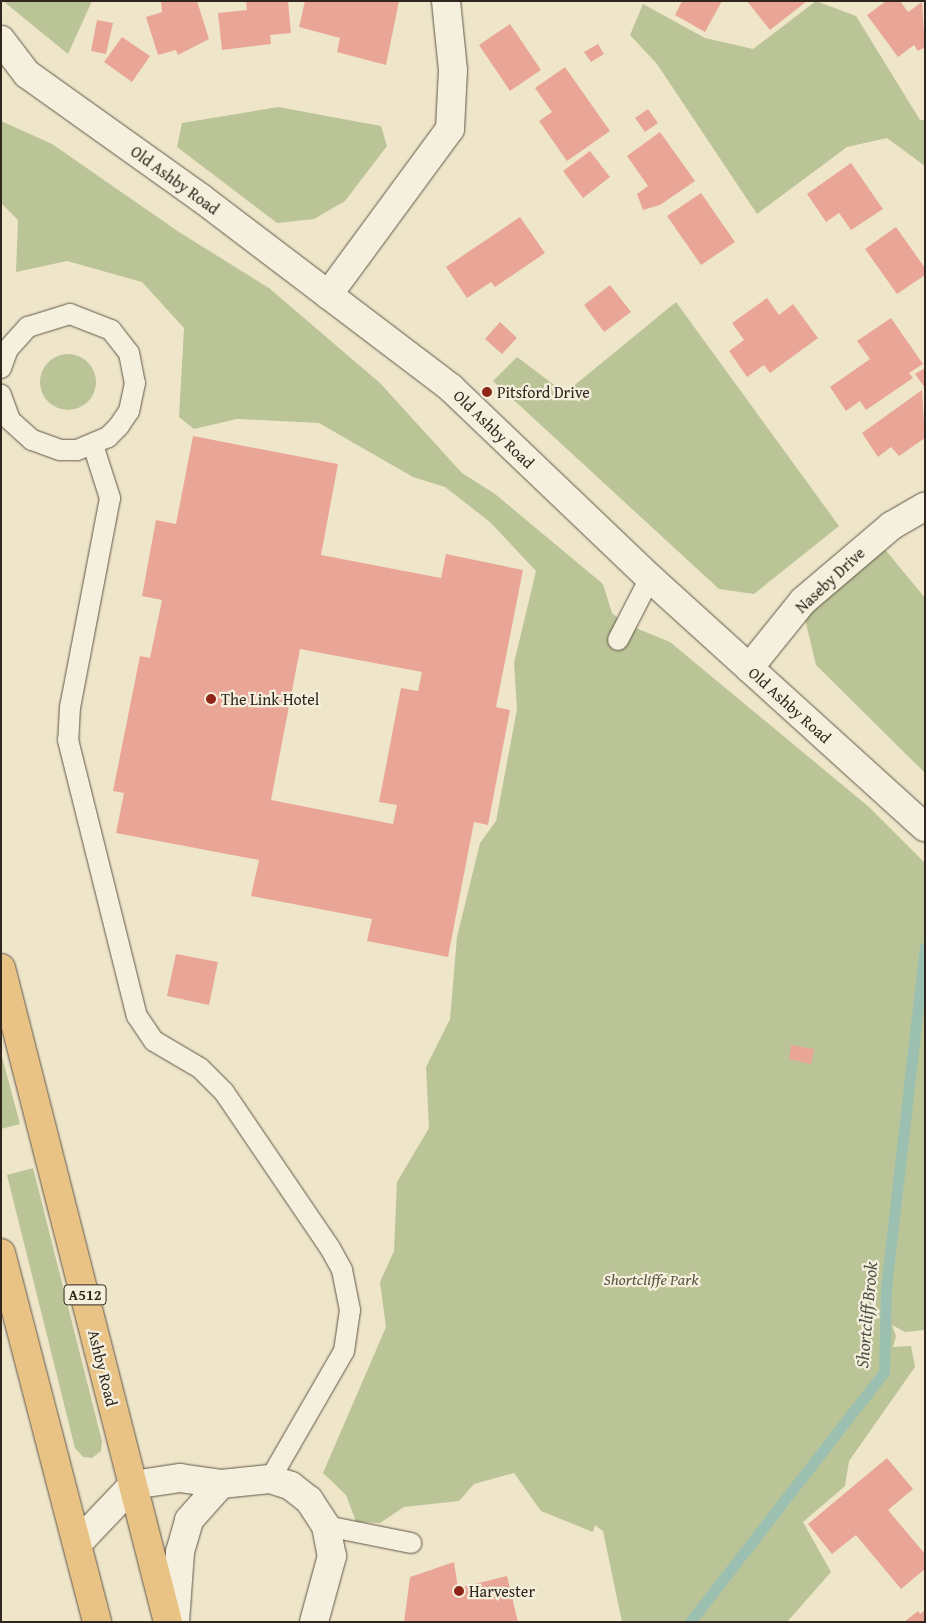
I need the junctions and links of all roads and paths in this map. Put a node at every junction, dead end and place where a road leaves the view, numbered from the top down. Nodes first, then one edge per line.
1 (446, 1) edge
2 (1, 40) edge
3 (14, 73) edge
4 (328, 295) junction
5 (1, 368) edge
6 (1, 395) edge
7 (93, 445) junction
8 (925, 506) edge
9 (650, 578) junction
10 (618, 640) dead end
11 (749, 668) junction
12 (925, 827) edge
13 (1, 968) edge
14 (1, 1253) edge
15 (270, 1479) junction
16 (221, 1484) junction
17 (133, 1485) junction
18 (326, 1526) junction
19 (411, 1543) dead end
20 (77, 1544) junction
21 (97, 1622) edge
22 (168, 1622) edge
23 (175, 1622) edge
24 (314, 1622) edge

1 - 4 street
2 - 3 street, Old Ashby Road
3 - 4 street, Old Ashby Road
4 - 9 street, Old Ashby Road
5 - 7 lane
6 - 7 lane
7 - 15 lane
8 - 11 street, Naseby Drive
9 - 10 lane
9 - 11 street, Old Ashby Road
11 - 12 street, Old Ashby Road
13 - 17 main road, Ashby Road / A512
14 - 20 main road
15 - 16 street
15 - 18 street
16 - 17 street
16 - 23 street
17 - 20 street
17 - 22 main road, Ashby Road / A512
18 - 19 lane
18 - 24 street
20 - 21 main road

